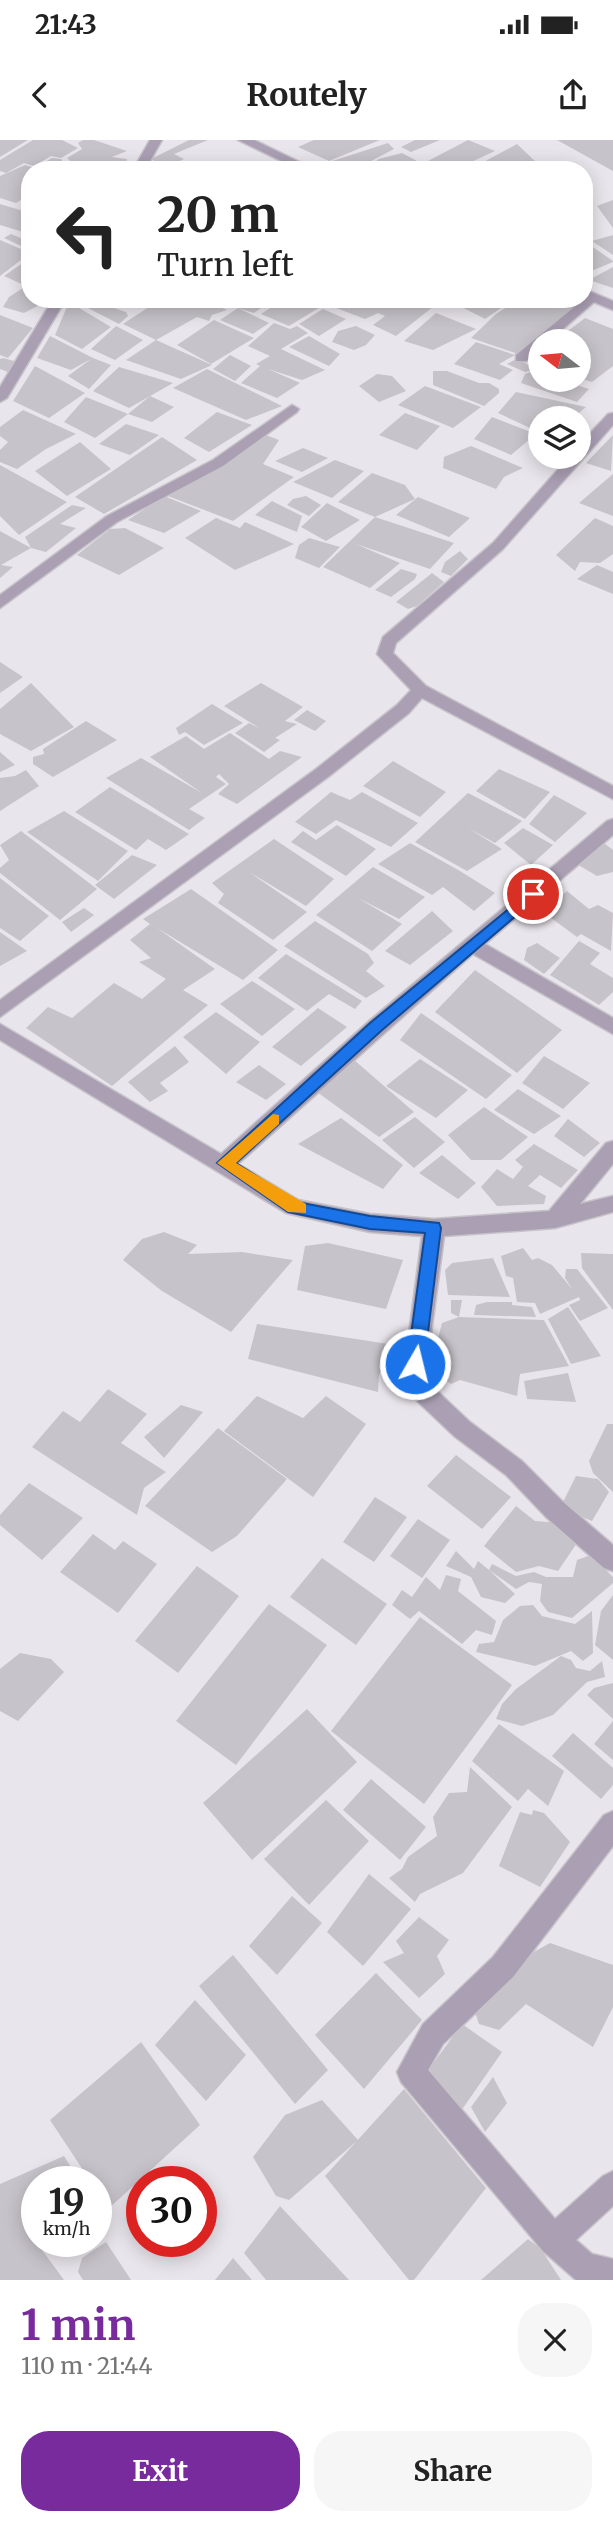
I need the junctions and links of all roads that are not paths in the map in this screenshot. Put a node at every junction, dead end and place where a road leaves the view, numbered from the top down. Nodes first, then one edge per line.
1 (156, 140) edge
2 (244, 140) edge
3 (143, 161) edge
4 (290, 161) edge
5 (593, 297) edge
6 (613, 306) edge
7 (55, 308) edge
8 (575, 308) edge
9 (554, 329) edge
10 (528, 352) edge
11 (521, 358) dead end
12 (0, 398) edge
13 (292, 409) dead end
14 (613, 417) edge
15 (591, 442) edge
16 (566, 469) edge
17 (0, 603) edge
18 (419, 690) junction
19 (613, 793) edge
20 (613, 825) edge
21 (473, 946) junction
22 (0, 1010) edge
23 (613, 1027) edge
24 (0, 1031) edge
25 (613, 1149) edge
26 (225, 1163) junction
27 (613, 1204) edge
28 (555, 1219) junction
29 (433, 1228) junction
30 (613, 1560) edge
31 (613, 1824) edge
32 (613, 2186) edge
33 (554, 2240) junction
34 (613, 2274) edge

1 - 3 street
2 - 4 street
5 - 6 street
7 - 12 street
8 - 9 street
10 - 11 street
13 - 17 street
14 - 15 street
16 - 18 street
18 - 19 street
18 - 22 street
20 - 21 street
21 - 23 street
21 - 26 street
24 - 26 street
25 - 28 street
26 - 29 street
27 - 28 street
28 - 29 street
29 - 30 street
31 - 33 street
32 - 33 street
33 - 34 street

